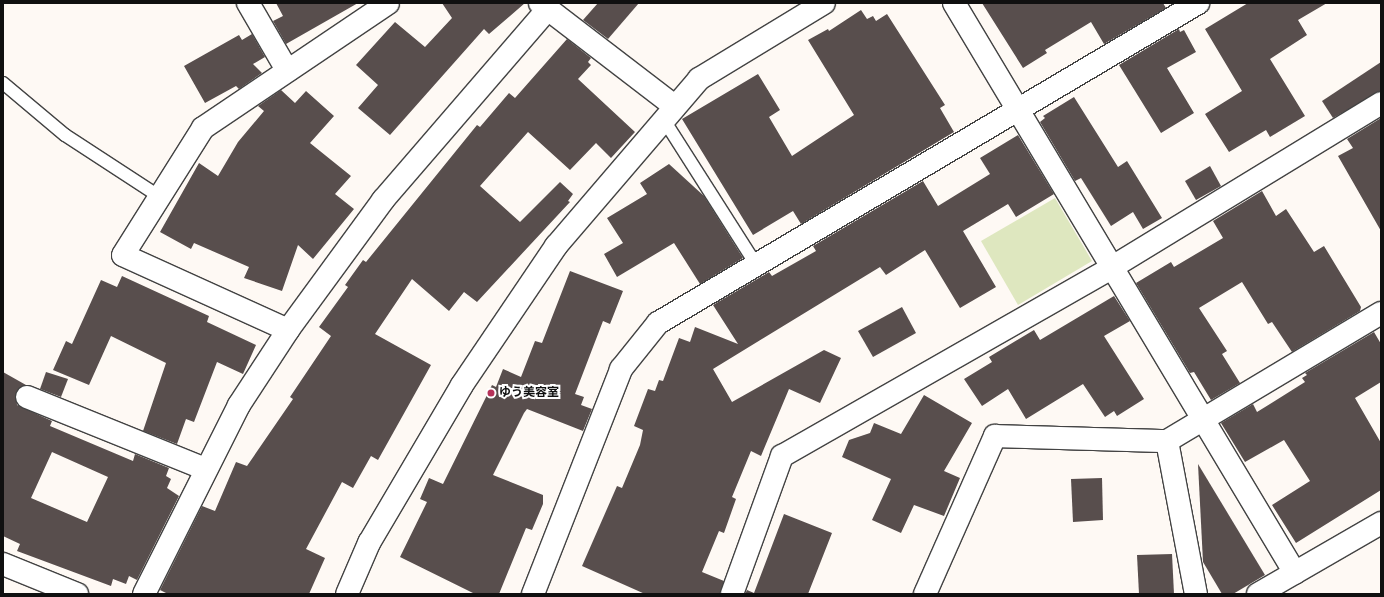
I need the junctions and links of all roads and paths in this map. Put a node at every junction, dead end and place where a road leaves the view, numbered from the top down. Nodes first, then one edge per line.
1 (248, 3) edge
2 (388, 3) edge
3 (824, 3) edge
4 (954, 3) edge
5 (1198, 3) edge
6 (544, 6) edge
7 (287, 70) junction
8 (3, 83) edge
9 (1381, 104) edge
10 (1019, 111) junction
11 (669, 113) junction
12 (160, 197) junction
13 (758, 266) junction
14 (1111, 268) junction
15 (1381, 313) edge
16 (288, 330) junction
17 (27, 397) dead end
18 (1203, 421) junction
19 (1167, 441) junction
20 (205, 469) junction
21 (1381, 523) edge
22 (3, 564) edge
23 (1295, 573) junction
24 (77, 594) edge
25 (144, 594) edge
26 (347, 594) edge
27 (534, 594) edge
28 (732, 594) edge
29 (925, 594) edge
30 (1196, 594) edge
31 (1258, 594) edge

1 - 7 street
2 - 7 street
3 - 11 street
4 - 10 street
5 - 10 street
6 - 11 street
6 - 16 street
7 - 12 street
8 - 12 lane
9 - 14 street
10 - 13 street
10 - 14 street
11 - 13 lane
11 - 26 street
12 - 16 street
13 - 27 street
14 - 18 street
14 - 28 street
15 - 18 street
16 - 20 street
17 - 20 street
18 - 19 street
18 - 23 street
19 - 29 street
19 - 30 street
20 - 25 street
21 - 23 street
22 - 24 street
23 - 31 street

